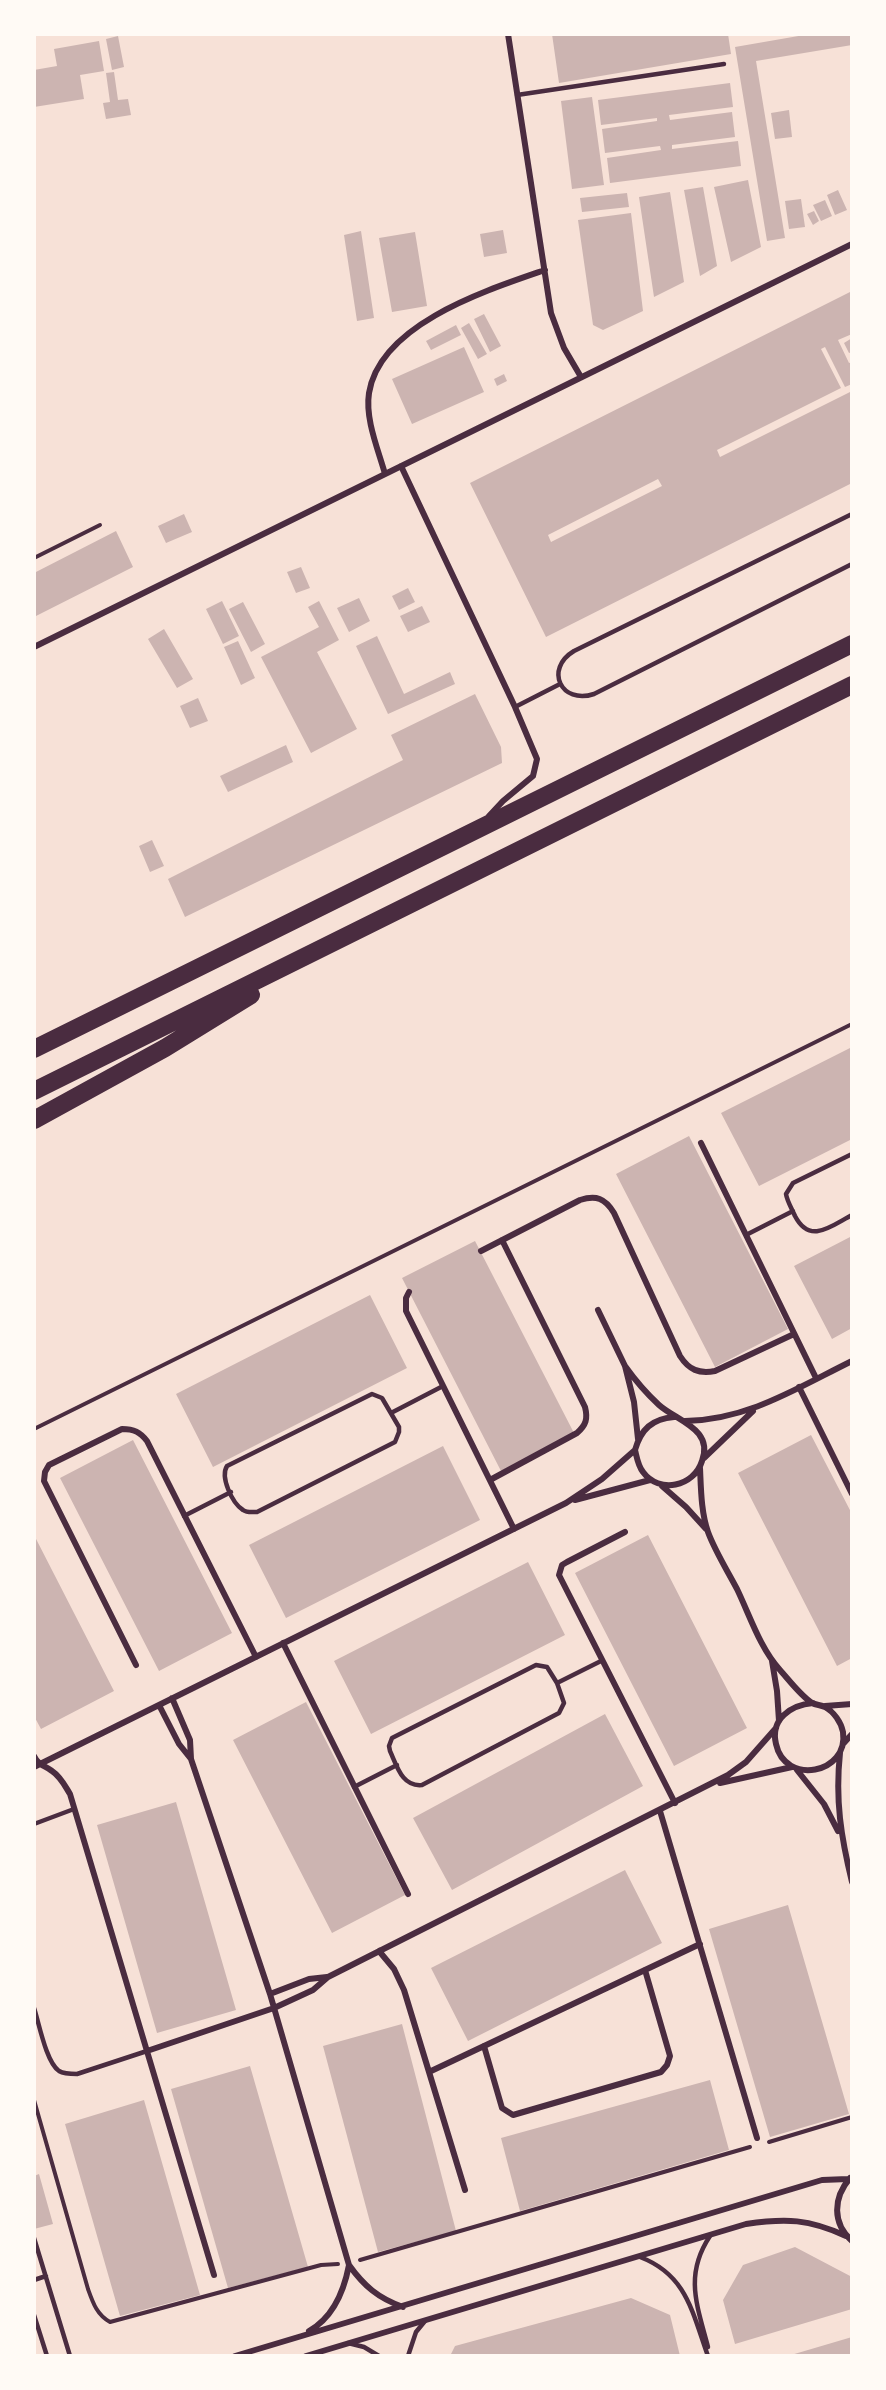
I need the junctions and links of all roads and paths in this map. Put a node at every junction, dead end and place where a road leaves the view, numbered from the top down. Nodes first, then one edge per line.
1 (508, 34) edge
2 (724, 64) dead end
3 (517, 95) junction
4 (852, 244) edge
5 (544, 270) junction
6 (581, 377) junction
7 (400, 466) junction
8 (384, 474) junction
9 (852, 514) edge
10 (100, 525) dead end
11 (34, 558) edge
12 (852, 564) edge
13 (852, 644) edge
14 (34, 647) edge
15 (560, 684) junction
16 (852, 685) edge
17 (515, 707) junction
18 (485, 826) junction
19 (320, 949) junction
20 (852, 1024) edge
21 (34, 1049) edge
22 (34, 1091) edge
23 (34, 1120) edge
24 (701, 1143) dead end
25 (852, 1154) edge
26 (793, 1211) junction
27 (852, 1215) edge
28 (747, 1235) junction
29 (502, 1240) junction
30 (481, 1251) dead end
31 (410, 1292) dead end
32 (598, 1310) dead end
33 (794, 1334) junction
34 (852, 1361) edge
35 (625, 1366) junction
36 (816, 1378) junction
37 (443, 1386) junction
38 (799, 1387) junction
39 (755, 1409) junction
40 (391, 1413) junction
41 (674, 1418) junction
42 (684, 1420) junction
43 (34, 1429) edge
44 (638, 1440) junction
45 (635, 1450) junction
46 (704, 1458) junction
47 (700, 1468) junction
48 (490, 1480) junction
49 (650, 1480) junction
50 (661, 1485) junction
51 (231, 1491) junction
52 (852, 1494) edge
53 (566, 1503) junction
54 (184, 1516) junction
55 (514, 1529) junction
56 (625, 1532) dead end
57 (708, 1532) junction
58 (283, 1643) junction
59 (256, 1657) junction
60 (601, 1661) junction
61 (772, 1661) junction
62 (136, 1665) dead end
63 (557, 1683) junction
64 (172, 1698) junction
65 (813, 1703) junction
66 (852, 1704) edge
67 (159, 1705) junction
68 (824, 1706) junction
69 (779, 1721) junction
70 (776, 1728) junction
71 (852, 1734) edge
72 (842, 1744) junction
73 (840, 1752) junction
74 (34, 1756) edge
75 (191, 1759) junction
76 (397, 1765) junction
77 (37, 1766) edge
78 (794, 1768) junction
79 (708, 1786) junction
80 (354, 1787) junction
81 (675, 1803) junction
82 (74, 1809) junction
83 (660, 1811) junction
84 (34, 1824) edge
85 (843, 1843) junction
86 (852, 1882) edge
87 (408, 1894) dead end
88 (700, 1944) junction
89 (379, 1951) junction
90 (645, 1970) junction
91 (328, 1977) junction
92 (270, 1994) junction
93 (34, 2008) edge
94 (274, 2008) junction
95 (484, 2046) junction
96 (147, 2051) junction
97 (429, 2072) junction
98 (34, 2100) edge
99 (852, 2117) edge
100 (757, 2138) dead end
101 (765, 2143) dead end
102 (754, 2146) dead end
103 (850, 2178) edge
104 (465, 2190) dead end
105 (710, 2236) junction
106 (846, 2236) junction
107 (34, 2238) edge
108 (852, 2241) edge
109 (640, 2257) junction
110 (349, 2264) junction
111 (214, 2275) dead end
112 (46, 2276) junction
113 (34, 2280) edge
114 (403, 2307) junction
115 (34, 2315) edge
116 (425, 2321) junction
117 (296, 2337) junction
118 (348, 2343) junction
119 (46, 2355) edge
120 (70, 2355) edge
121 (236, 2355) edge
122 (306, 2355) edge
123 (379, 2355) edge
124 (408, 2355) edge
125 (709, 2355) edge

1 - 3 street
2 - 3 lane
3 - 5 street
4 - 6 street
5 - 6 street
5 - 8 street
6 - 7 street
7 - 8 street
7 - 17 street
8 - 14 street
9 - 15 lane
10 - 11 path
12 - 15 lane
13 - 18 highway
15 - 17 lane
16 - 19 highway
17 - 18 street
18 - 21 highway
19 - 22 highway
19 - 23 highway
20 - 43 path
24 - 28 street
25 - 26 lane
26 - 27 lane
26 - 28 lane
28 - 33 street
29 - 30 street
29 - 33 street
29 - 48 street
31 - 37 street
32 - 35 street
33 - 36 street
34 - 36 street
35 - 41 street
35 - 44 street
36 - 38 street
37 - 40 lane
37 - 48 street
38 - 39 street
38 - 52 street
39 - 42 street
39 - 46 street
40 - 51 lane
40 - 51 lane
41 - 42 street
41 - 44 street
42 - 46 street
44 - 45 street
45 - 49 street
45 - 53 street
46 - 47 street
47 - 50 street
47 - 57 street
48 - 55 street
49 - 50 street
49 - 53 street
50 - 57 street
51 - 54 lane
53 - 55 street
54 - 59 street
54 - 62 street
55 - 58 street
56 - 60 street
57 - 61 street
58 - 59 street
58 - 80 street
59 - 64 street
60 - 63 lane
60 - 81 street
61 - 65 street
61 - 69 street
63 - 76 lane
63 - 76 lane
64 - 67 street
64 - 75 street
65 - 68 street
65 - 69 street
66 - 68 street
67 - 75 street
67 - 77 street
68 - 72 street
69 - 70 street
70 - 78 street
70 - 79 street
71 - 72 street
72 - 73 street
73 - 78 street
73 - 85 street
74 - 77 street
75 - 92 street
76 - 80 lane
77 - 82 street
78 - 79 street
78 - 85 street
79 - 81 street
80 - 87 street
81 - 83 street
82 - 84 lane
82 - 96 street
83 - 88 street
83 - 89 street
85 - 86 street
88 - 90 street
88 - 100 street
89 - 91 street
89 - 97 street
90 - 95 street
90 - 95 street
91 - 92 street
91 - 94 street
92 - 94 street
93 - 96 lane
94 - 96 street
94 - 110 street
95 - 97 street
96 - 111 street
97 - 104 street
98 - 110 path
99 - 101 path
102 - 110 path
103 - 106 street
103 - 114 street
105 - 106 street
105 - 109 street
105 - 125 lane
106 - 108 street
107 - 112 lane
109 - 116 street
109 - 125 lane
110 - 114 street
110 - 117 street
112 - 113 lane
112 - 120 lane
114 - 117 street
115 - 119 lane
116 - 118 street
116 - 124 lane
117 - 121 street
118 - 122 street
118 - 123 lane

